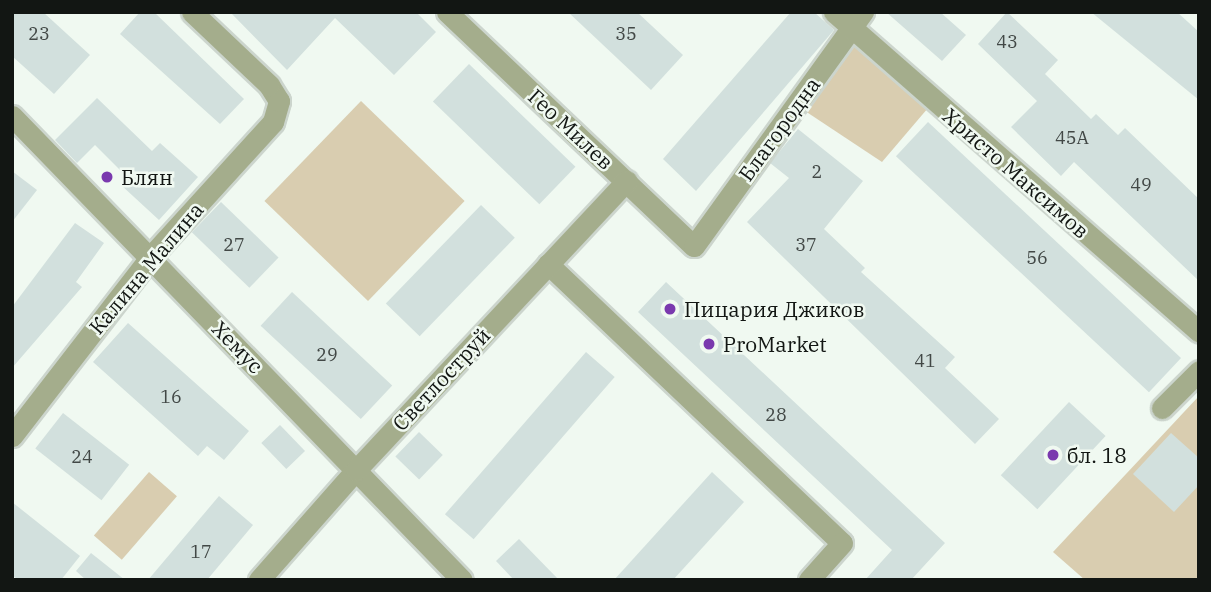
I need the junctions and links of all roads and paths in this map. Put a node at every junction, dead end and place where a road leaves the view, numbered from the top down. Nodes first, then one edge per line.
1 (192, 12) edge
2 (447, 12) edge
3 (834, 12) edge
4 (857, 20) edge
5 (12, 116) edge
6 (626, 181) junction
7 (694, 246) joint
8 (151, 256) junction
9 (548, 264) junction
10 (1199, 331) edge
11 (1199, 371) edge
12 (1162, 408) dead end
13 (12, 436) edge
14 (356, 470) junction
15 (821, 576) edge
16 (259, 580) edge
17 (462, 580) edge

1 - 8 street, Калина Малина
2 - 6 street, Гео Милев
3 - 4 street, Христо Максимов
4 - 7 street, Благородна
4 - 10 street, Христо Максимов
5 - 8 street, Хемус
6 - 7 street, Гео Милев
6 - 9 street, Светлоструй
8 - 13 street, Калина Малина
8 - 14 street, Хемус
9 - 14 street, Светлоструй
9 - 15 street
11 - 12 street
14 - 16 street, Светлоструй
14 - 17 street, Хемус

